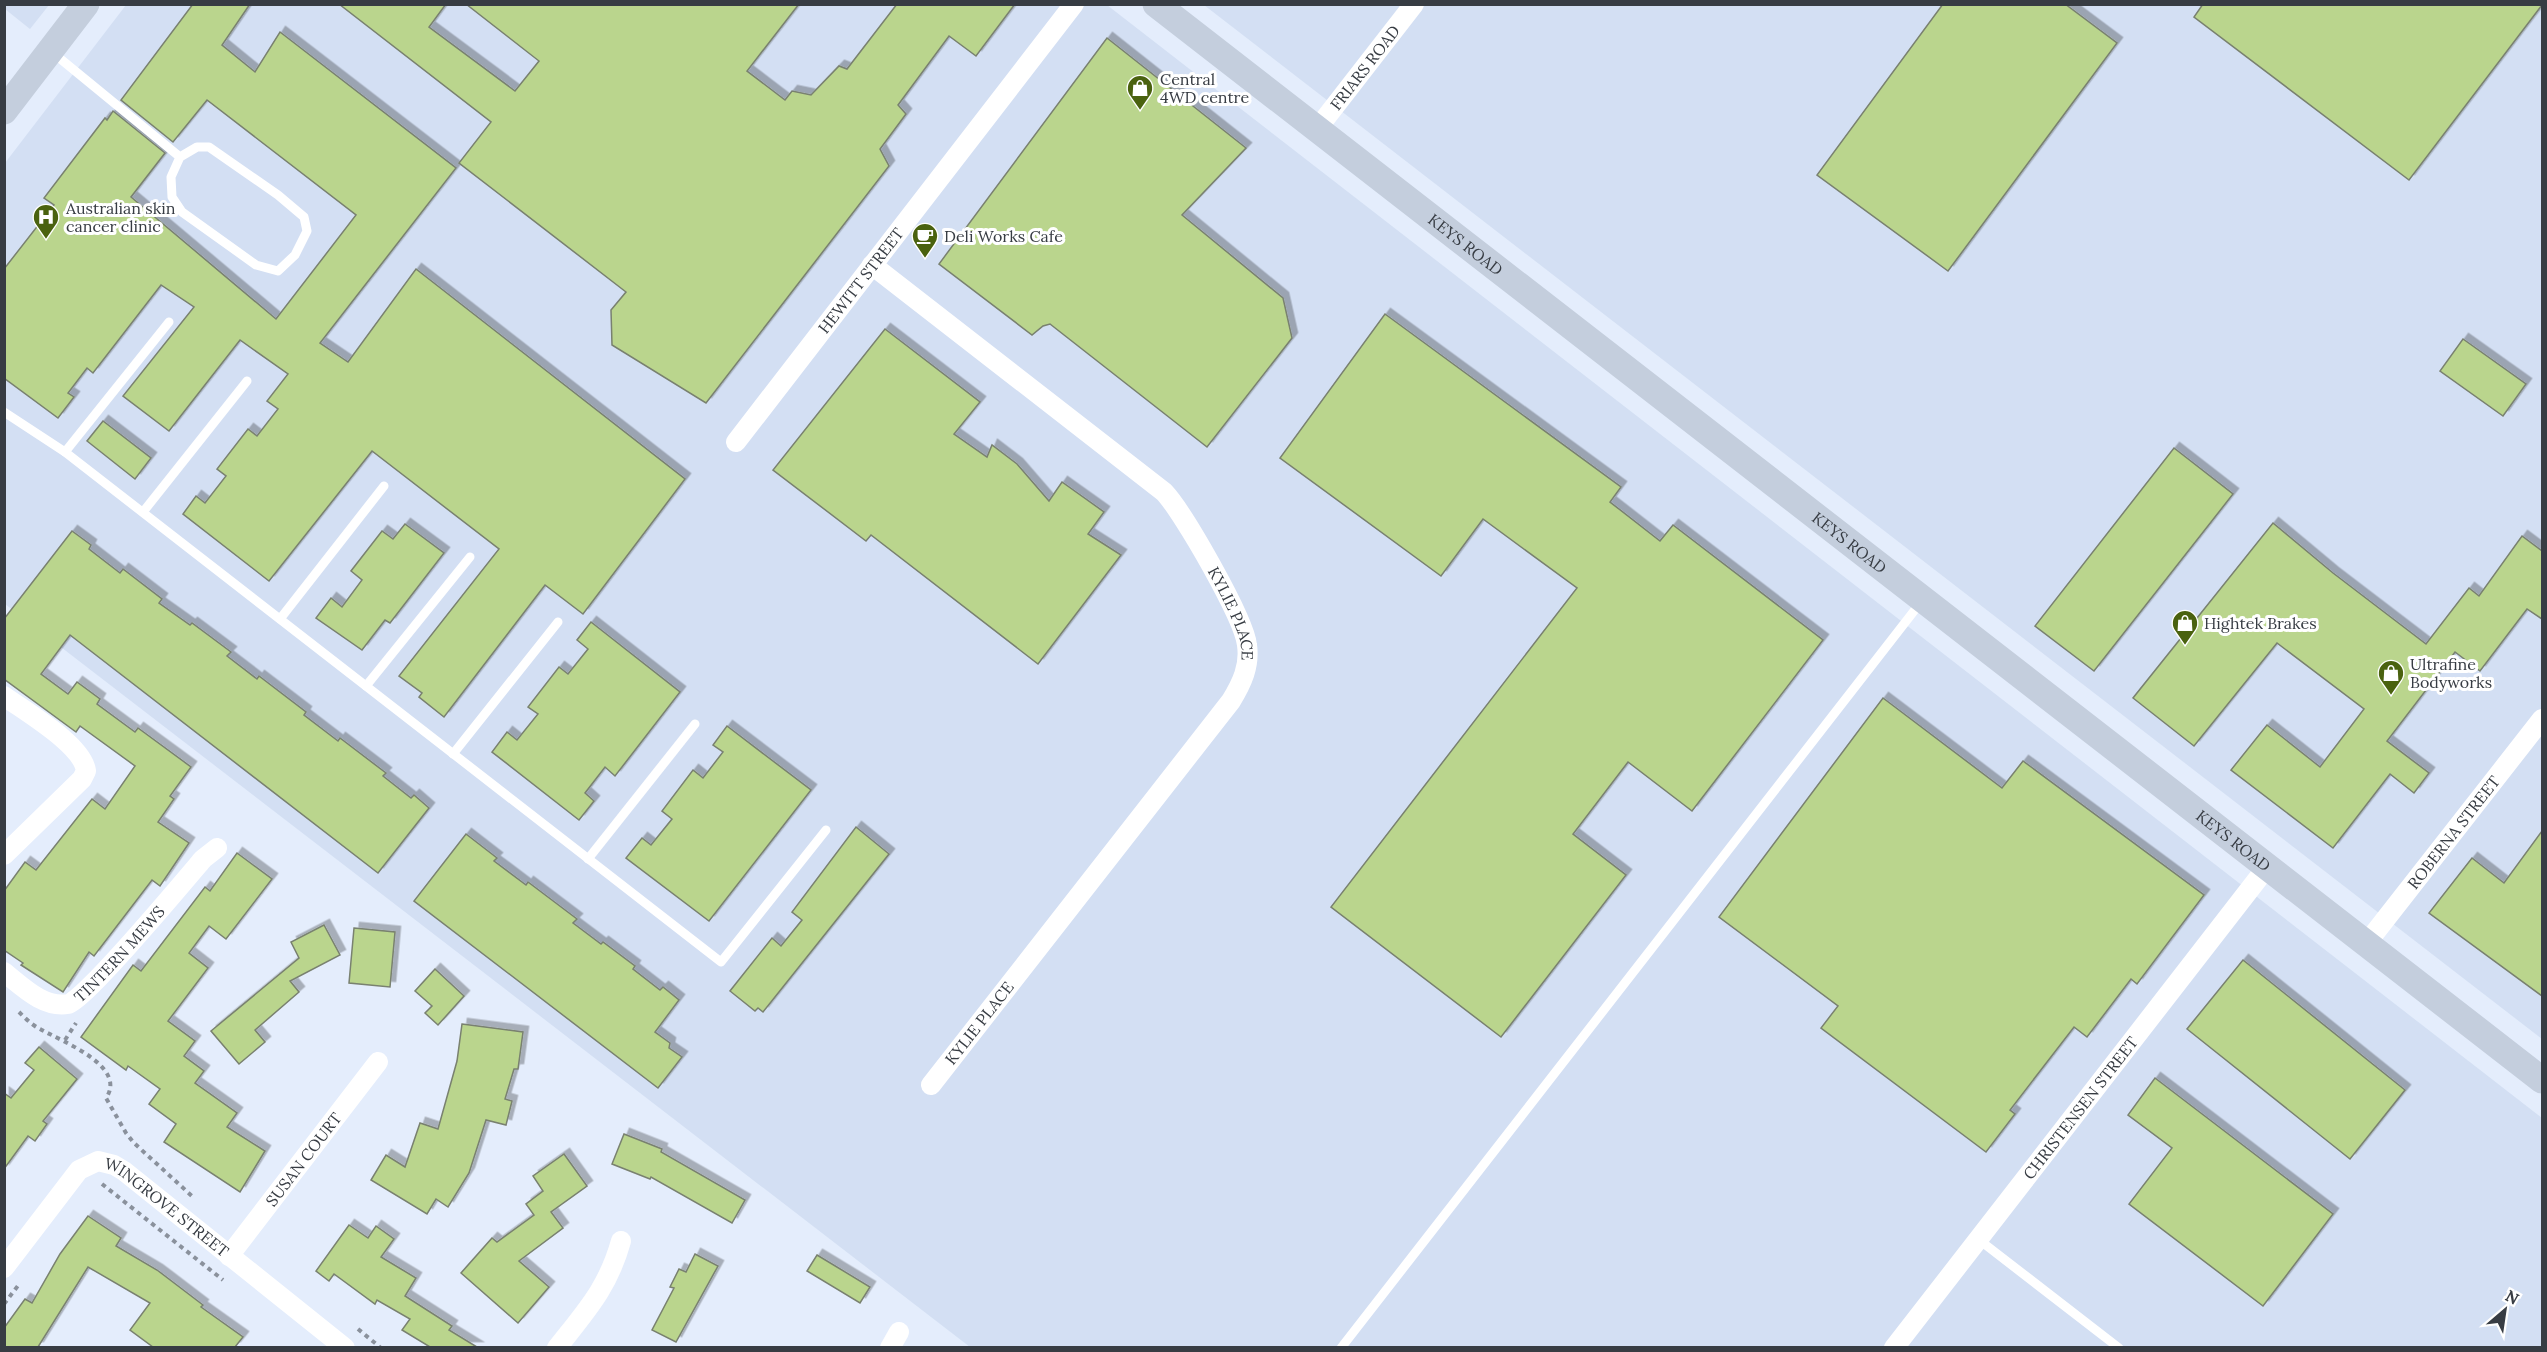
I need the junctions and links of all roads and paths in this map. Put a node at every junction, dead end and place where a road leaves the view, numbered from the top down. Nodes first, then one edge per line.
1 (86, 4) edge
2 (1074, 4) edge
3 (1156, 4) edge
4 (1414, 4) edge
5 (51, 51) junction
6 (4, 111) edge
7 (1317, 129) junction
8 (180, 157) junction
9 (872, 265) junction
10 (169, 322) dead end
11 (247, 381) dead end
12 (4, 412) edge
13 (736, 442) dead end
14 (65, 452) junction
15 (384, 486) dead end
16 (142, 512) junction
17 (470, 557) dead end
18 (1922, 600) junction
19 (280, 619) junction
20 (558, 622) dead end
21 (366, 686) junction
22 (4, 696) edge
23 (2542, 719) edge
24 (695, 724) dead end
25 (453, 754) junction
26 (826, 830) dead end
27 (217, 848) dead end
28 (4, 855) edge
29 (588, 859) junction
30 (2267, 867) junction
31 (2366, 944) junction
32 (4, 972) edge
33 (14, 1007) dead end
34 (378, 1062) dead end
35 (2542, 1080) edge
36 (931, 1085) dead end
37 (98, 1181) dead end
38 (201, 1204) dead end
39 (1978, 1239) junction
40 (621, 1241) dead end
41 (229, 1256) junction
42 (4, 1268) edge
43 (26, 1275) dead end
44 (226, 1282) dead end
45 (4, 1304) edge
46 (353, 1326) dead end
47 (345, 1347) edge
48 (381, 1347) edge
49 (557, 1347) edge
50 (1341, 1347) edge
51 (1894, 1347) edge
52 (2119, 1347) edge

1 - 5 street
2 - 9 street, HEWITT STREET
3 - 7 street, KEYS ROAD
4 - 7 street, FRIARS ROAD
5 - 6 street
5 - 8 lane
7 - 18 street, KEYS ROAD
8 - 8 lane
9 - 13 street, HEWITT STREET
9 - 36 street, KYLIE PLACE
10 - 14 lane
11 - 16 lane
12 - 14 lane
14 - 16 lane
15 - 19 lane
16 - 19 lane
17 - 21 lane
18 - 30 street, KEYS ROAD
18 - 50 lane
19 - 21 lane
20 - 25 lane
21 - 25 lane
22 - 28 street
23 - 31 street, ROBERNA STREET
24 - 29 lane
25 - 29 lane
26 - 29 lane
27 - 32 street, TINTERN MEWS
30 - 31 street, KEYS ROAD
30 - 39 street, CHRISTENSEN STREET
31 - 35 street, KEYS ROAD
33 - 38 path
34 - 41 street, SUSAN COURT
37 - 44 path
39 - 51 street, CHRISTENSEN STREET
39 - 52 lane
40 - 49 street
41 - 42 street, WINGROVE STREET
41 - 47 street, WINGROVE STREET
43 - 45 path
46 - 48 path

